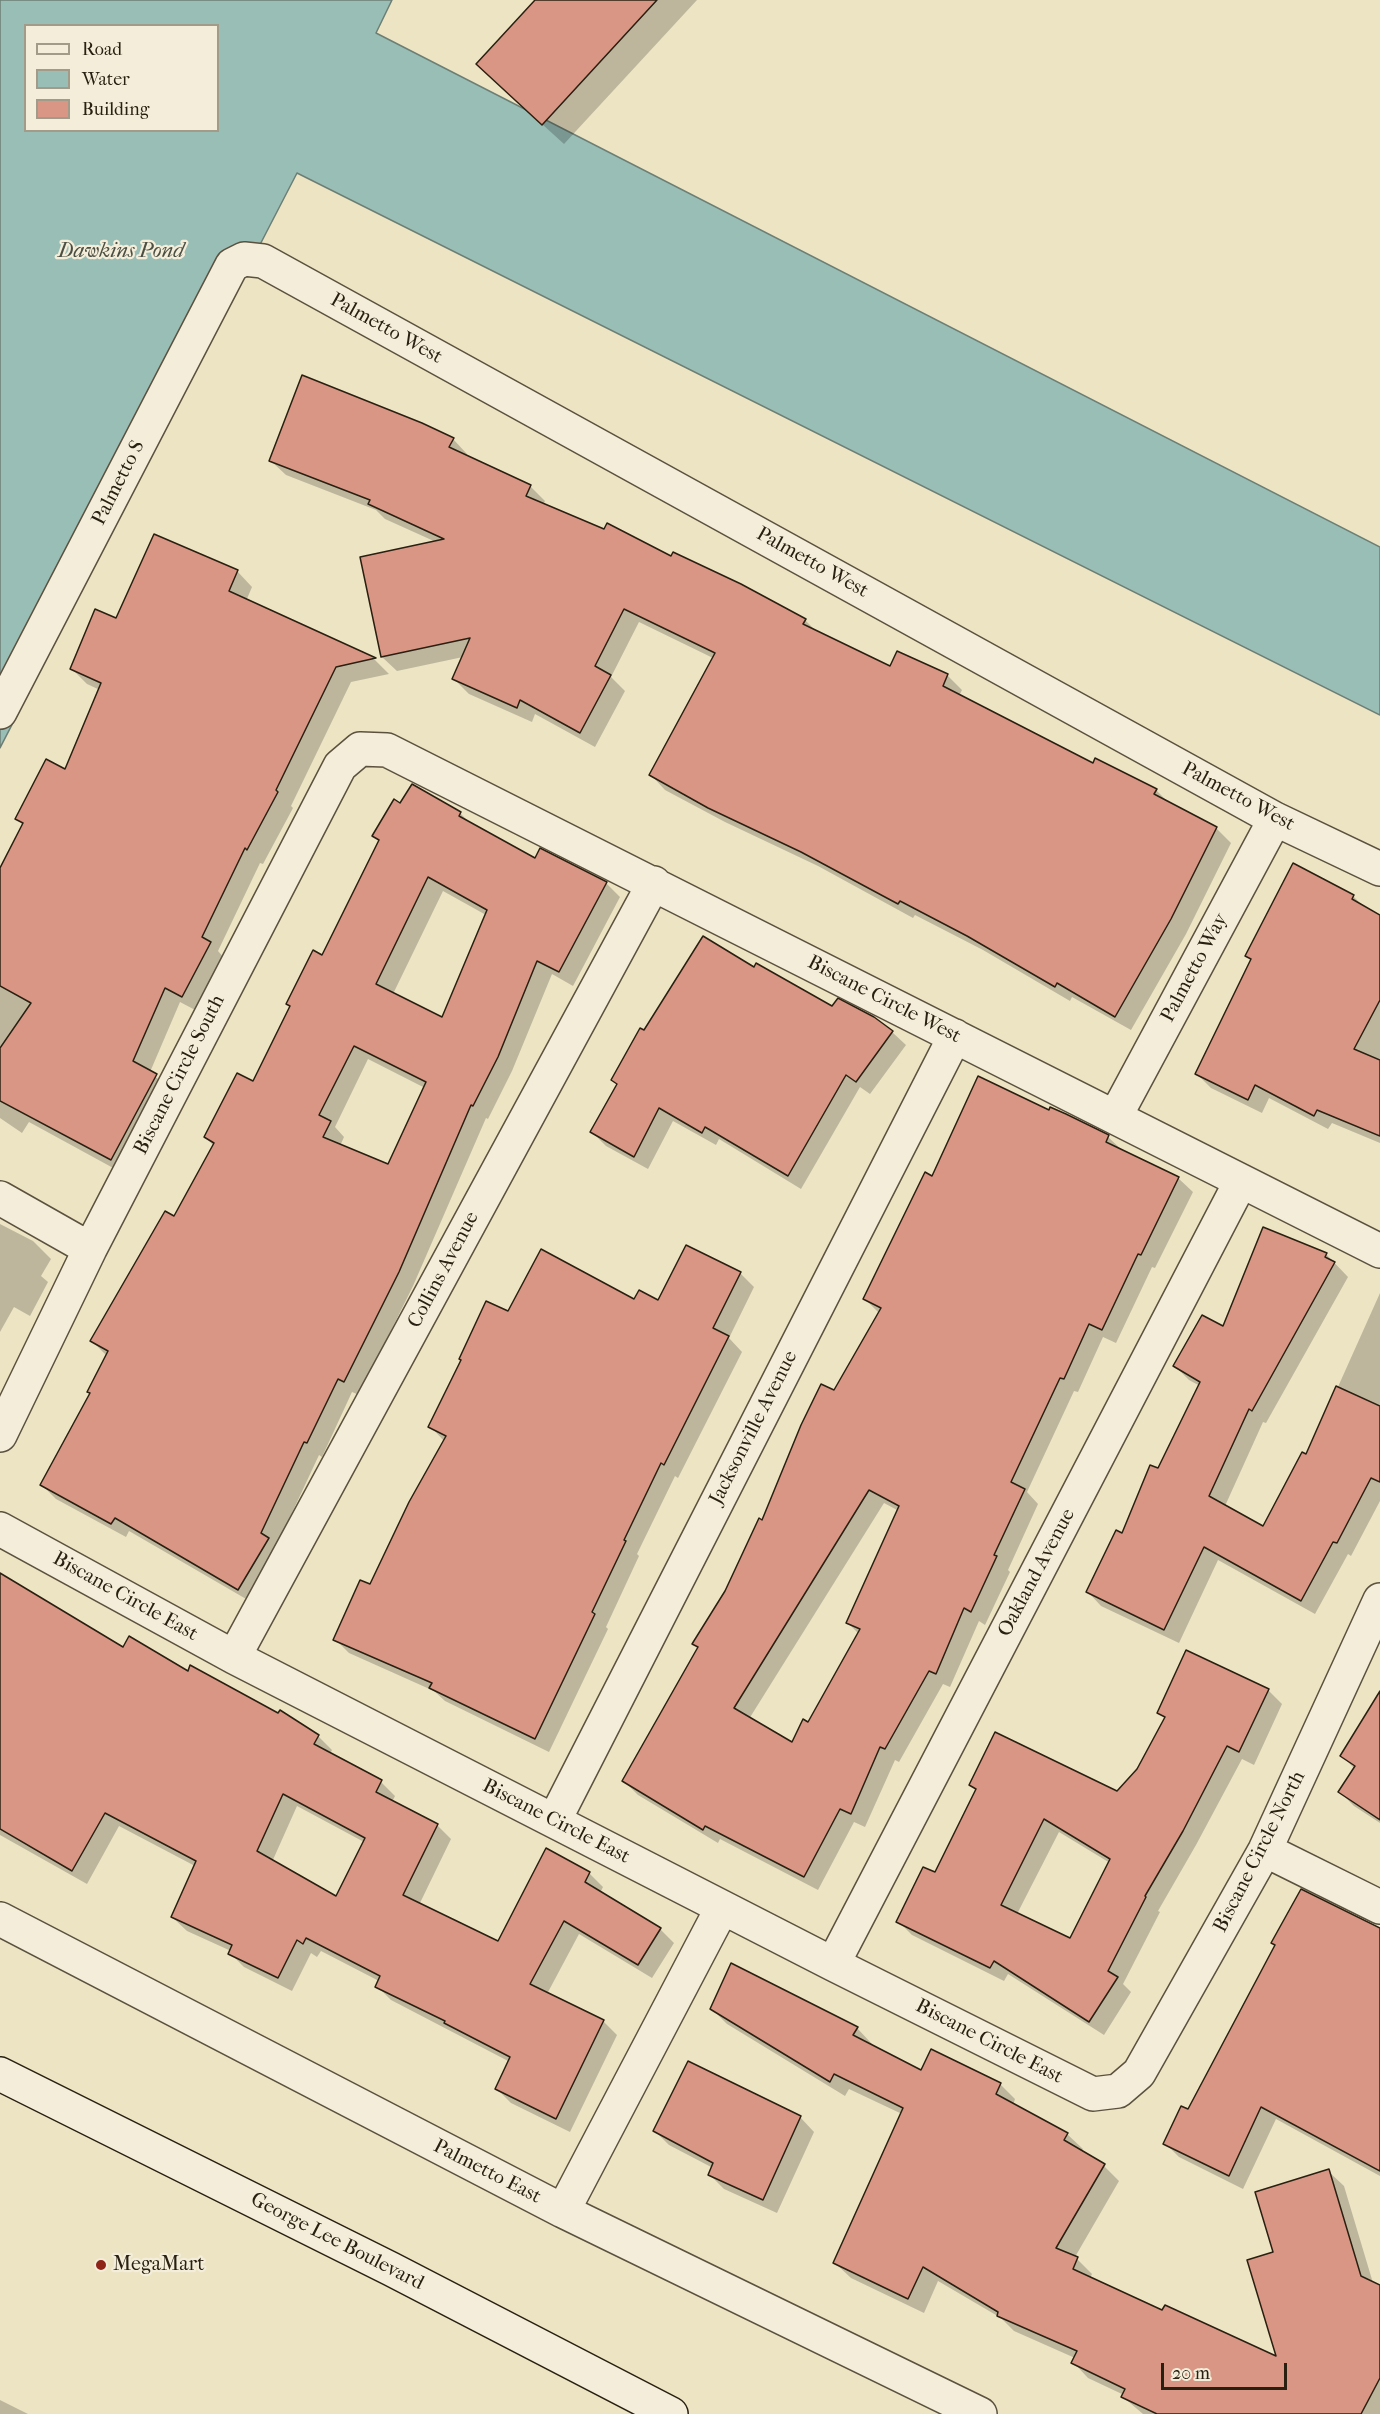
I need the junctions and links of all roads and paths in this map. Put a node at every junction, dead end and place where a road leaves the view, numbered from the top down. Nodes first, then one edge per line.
1 (244, 259) joint
2 (0, 711) edge
3 (387, 750) joint
4 (1275, 819) junction
5 (1380, 869) edge
6 (654, 883) junction
7 (955, 1036) junction
8 (1115, 1117) junction
9 (1241, 1181) junction
10 (0, 1198) edge
11 (90, 1249) junction
12 (1380, 1251) edge
13 (0, 1435) edge
14 (0, 1530) edge
15 (1380, 1600) edge
16 (234, 1657) junction
17 (554, 1821) junction
18 (1265, 1850) junction
19 (1380, 1907) edge
20 (722, 1908) junction
21 (0, 1918) edge
22 (833, 1964) junction
23 (0, 2074) edge
24 (1118, 2091) joint
25 (563, 2211) junction
26 (626, 2400) edge
27 (672, 2414) edge
28 (980, 2414) edge

1 - 2 street, Palmetto S
1 - 4 street, Palmetto West
3 - 6 street, Biscane Circle West
3 - 11 street, Biscane Circle South
4 - 5 street, Palmetto West
4 - 8 street, Palmetto Way
6 - 7 street, Biscane Circle West
6 - 16 street, Collins Avenue
7 - 8 street, Biscane Circle West
7 - 17 street, Jacksonville Avenue
8 - 9 street, Biscane Circle West
9 - 12 street, Biscane Circle West
9 - 22 street, Oakland Avenue
10 - 11 street
11 - 13 street, Biscane Circle South
14 - 16 street, Biscane Circle East
15 - 18 street, Biscane Circle North
16 - 17 street, Biscane Circle East
17 - 20 street, Biscane Circle East
18 - 19 street
18 - 24 street, Biscane Circle North
20 - 22 street, Biscane Circle East
20 - 25 street
21 - 25 street, Palmetto East
22 - 24 street, Biscane Circle East
23 - 26 street, George Lee Boulevard
25 - 28 street, Palmetto East
26 - 27 street, George Lee Boulevard

